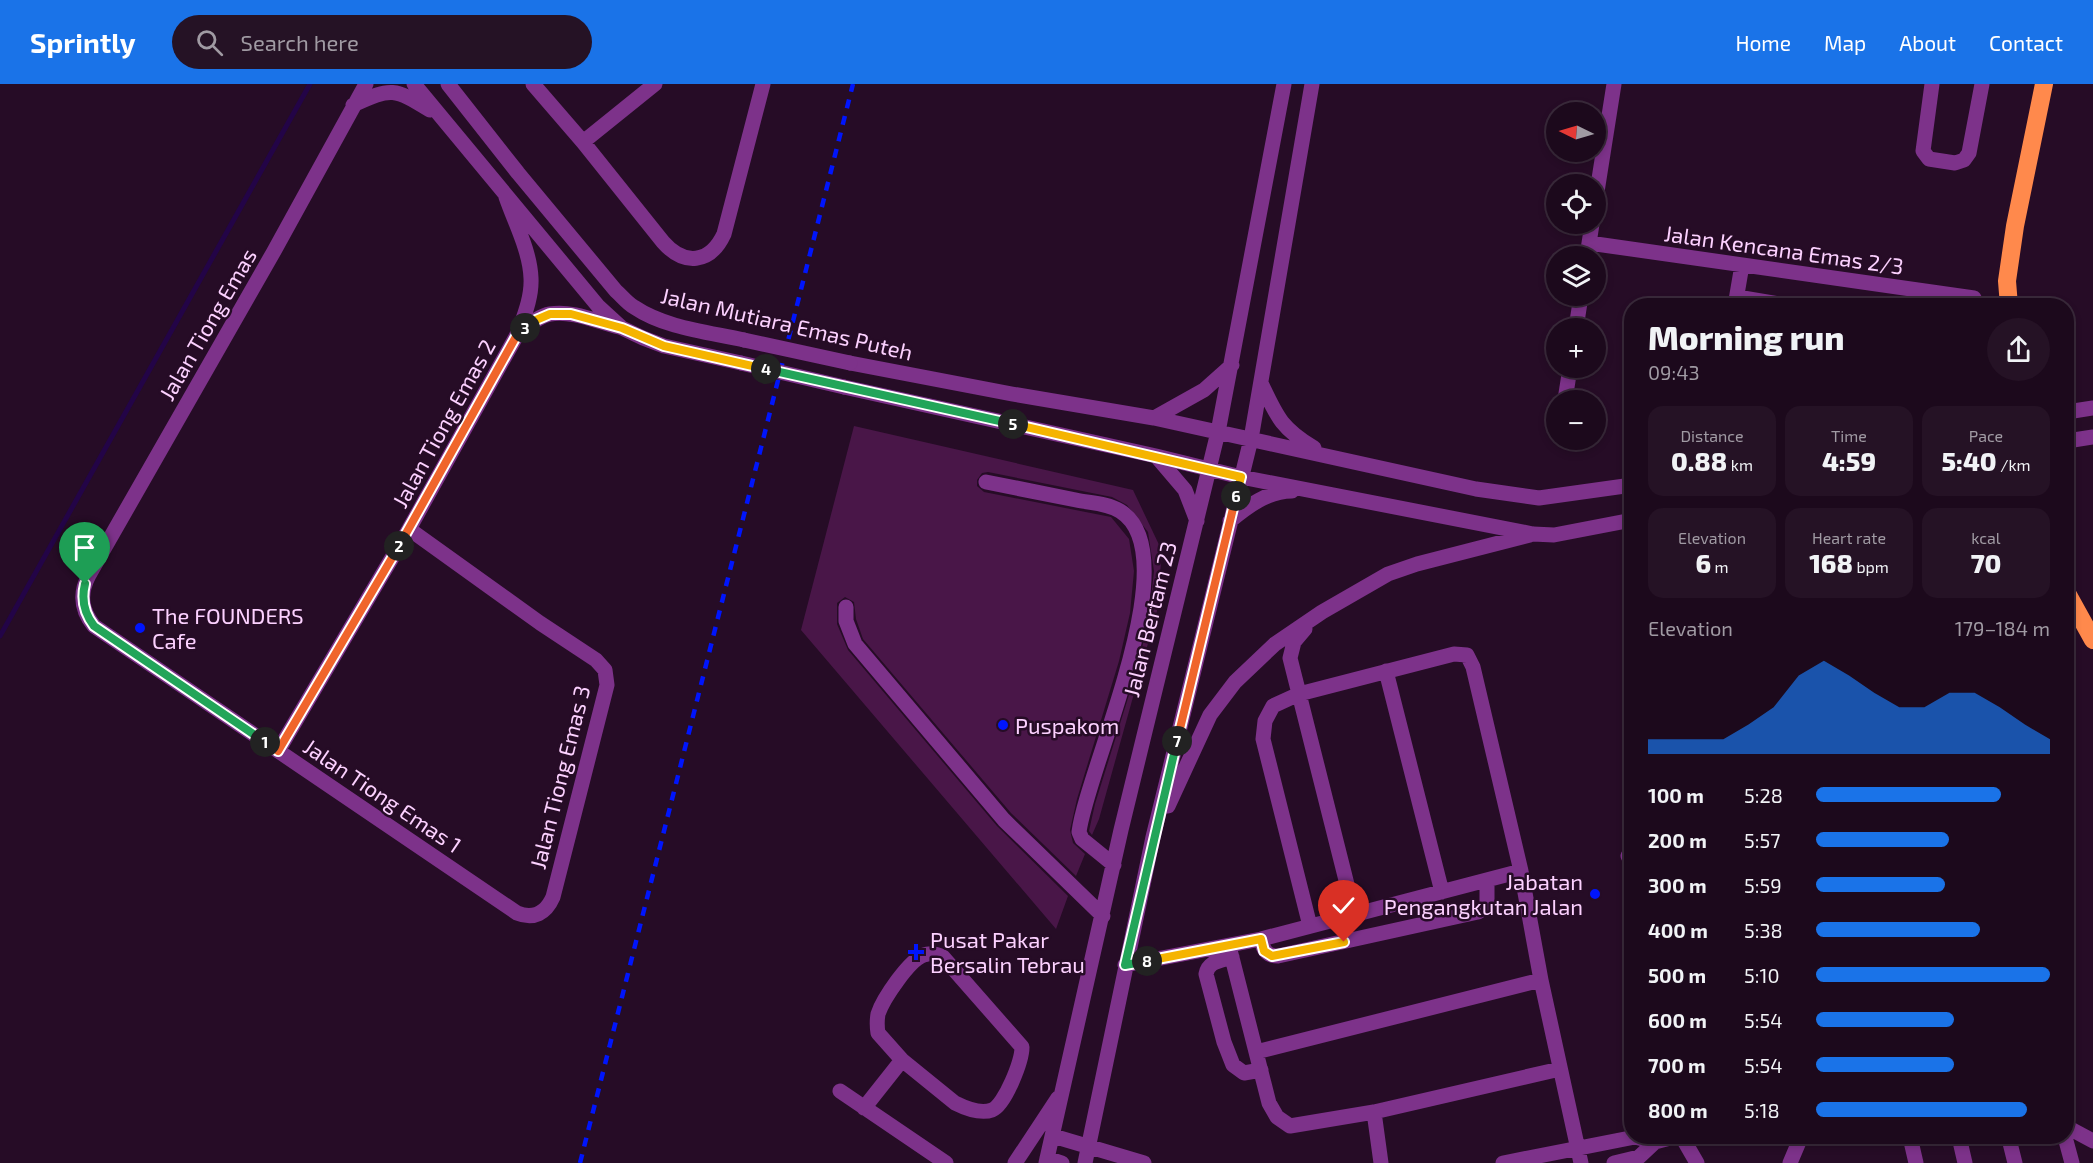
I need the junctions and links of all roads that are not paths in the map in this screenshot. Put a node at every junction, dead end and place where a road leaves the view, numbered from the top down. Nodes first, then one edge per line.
1 (366, 84) edge
2 (414, 84) edge
3 (448, 84) edge
4 (533, 84) edge
5 (655, 84) edge
6 (763, 84) edge
7 (1284, 84) edge
8 (1312, 84) edge
9 (1614, 84) edge
10 (1932, 84) edge
11 (1982, 84) edge
12 (2044, 84) edge
13 (353, 105) junction
14 (440, 117) junction
15 (583, 142) junction
16 (1600, 174) edge
17 (506, 197) junction
18 (1606, 252) edge
19 (1742, 265) junction
20 (2007, 281) junction
21 (1912, 290) junction
22 (1737, 298) edge
23 (1911, 298) edge
24 (1974, 298) dead end
25 (2002, 298) edge
26 (2008, 298) edge
27 (622, 328) junction
28 (518, 333) junction
29 (1232, 365) junction
30 (1261, 383) junction
31 (2093, 408) edge
32 (2074, 411) edge
33 (1154, 418) junction
34 (1218, 432) junction
35 (2093, 437) edge
36 (1251, 439) junction
37 (2074, 440) edge
38 (1325, 455) junction
39 (1156, 456) junction
40 (1210, 470) junction
41 (1241, 477) junction
42 (986, 482) dead end
43 (1624, 486) edge
44 (1316, 492) junction
45 (1197, 521) junction
46 (1230, 521) junction
47 (1624, 522) edge
48 (409, 529) junction
49 (1533, 534) junction
50 (85, 584) joint
51 (2074, 606) edge
52 (846, 607) dead end
53 (1322, 612) junction
54 (2093, 640) edge
55 (1386, 671) junction
56 (1299, 694) junction
57 (278, 751) junction
58 (1153, 837) junction
59 (1114, 865) junction
60 (1521, 871) junction
61 (1487, 880) junction
62 (1442, 892) junction
63 (539, 914) joint
64 (1102, 916) junction
65 (1355, 916) junction
66 (1310, 926) junction
67 (1261, 939) junction
68 (1230, 951) junction
69 (1125, 965) junction
70 (1541, 980) junction
71 (1256, 1052) junction
72 (902, 1060) junction
73 (1560, 1069) junction
74 (1261, 1070) junction
75 (840, 1091) dead end
76 (1061, 1093) junction
77 (864, 1108) junction
78 (1374, 1112) junction
79 (2074, 1130) edge
80 (1053, 1136) junction
81 (1624, 1141) edge
82 (2093, 1141) edge
83 (1637, 1144) edge
84 (1653, 1144) edge
85 (1686, 1144) edge
86 (1798, 1144) edge
87 (1912, 1144) edge
88 (1961, 1144) edge
89 (2009, 1144) edge
90 (2067, 1144) edge
91 (1090, 1147) junction
92 (1580, 1156) edge
93 (1640, 1160) edge
94 (1046, 1161) edge
95 (946, 1163) edge
96 (1015, 1163) edge
97 (1062, 1163) edge
98 (1085, 1163) edge
99 (1144, 1163) edge
100 (1381, 1163) edge
101 (1503, 1163) edge
102 (1614, 1163) edge
103 (1697, 1163) edge
104 (1790, 1163) edge
105 (1916, 1163) edge
106 (1965, 1163) edge
107 (2015, 1163) edge
108 (2072, 1163) edge

1 - 13 street, Jalan Tiong Emas
2 - 14 street
3 - 33 street, Jalan Mutiara Emas Puteh, bridge
4 - 15 street
5 - 15 street
6 - 15 street
7 - 29 street, Jalan Bertam 23
8 - 30 street
9 - 16 street
10 - 11 street
12 - 20 highway
13 - 14 street
13 - 50 street, Jalan Tiong Emas
14 - 17 street
17 - 27 street
17 - 28 street, Jalan Tiong Emas 2
18 - 19 street, Jalan Kencana Emas 2/3
19 - 21 street, Jalan Kencana Emas 2/3
19 - 22 street
20 - 25 highway
20 - 26 highway
21 - 23 street
21 - 24 street, Jalan Kencana Emas 2/3
27 - 28 street, Jalan Tiong Emas 2
27 - 39 street, bridge
28 - 48 street, Jalan Tiong Emas 2
29 - 33 street
29 - 34 street, Jalan Bertam 23
30 - 36 street
30 - 38 street
31 - 32 street
33 - 34 street, Jalan Mutiara Emas Puteh
34 - 36 street, Jalan Mutiara Emas Puteh
34 - 40 street, Jalan Bertam 23
35 - 37 street
36 - 38 street
36 - 41 street
38 - 43 street
39 - 40 street
39 - 45 street
40 - 41 street
40 - 45 street, Jalan Bertam 23
41 - 44 street
41 - 46 street
42 - 59 street
44 - 46 street
44 - 49 street
45 - 59 street, Jalan Bertam 23
46 - 58 street
47 - 49 street
48 - 57 street, Jalan Tiong Emas 2
48 - 63 street, Jalan Tiong Emas 3
49 - 53 street
50 - 57 street, Jalan Tiong Emas 1
51 - 54 highway
52 - 64 street
53 - 56 street
53 - 58 street
55 - 56 street
55 - 60 street
55 - 62 street
56 - 65 street
56 - 66 street
57 - 63 street, Jalan Tiong Emas 1
58 - 69 street
59 - 64 street, Jalan Bertam 23
60 - 61 street
60 - 70 street
61 - 62 street
61 - 67 street
62 - 65 street
64 - 76 street, Jalan Bertam 23
65 - 66 street
66 - 67 street
67 - 68 street
68 - 69 street
68 - 71 street
68 - 74 street
69 - 91 street
70 - 71 street
70 - 73 street
71 - 74 street
72 - 72 street
72 - 77 street
73 - 78 street
73 - 92 street
74 - 78 street
75 - 77 street
76 - 80 street, Jalan Bertam 23
76 - 96 street
77 - 95 street
78 - 100 street
79 - 82 street
80 - 91 street
80 - 94 street, Jalan Bertam 23
81 - 92 street
83 - 93 street
84 - 93 street
85 - 103 street
86 - 104 street
87 - 105 street
88 - 106 street
89 - 107 street
90 - 108 street
91 - 98 street
91 - 99 street
92 - 101 street
93 - 102 street
94 - 97 street

